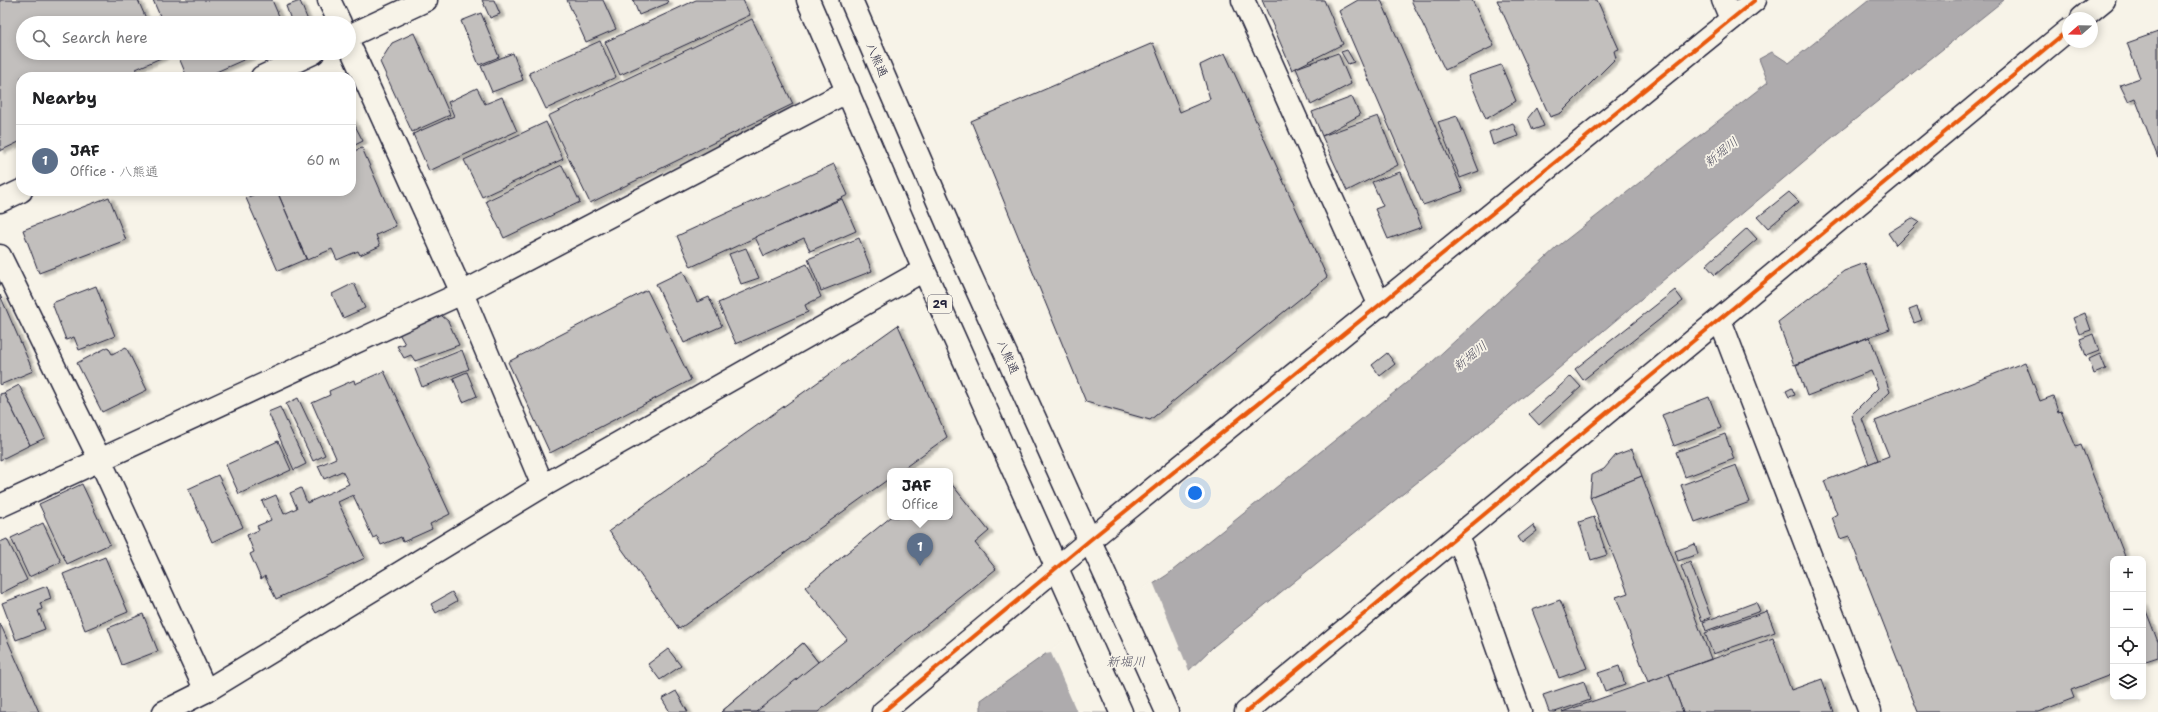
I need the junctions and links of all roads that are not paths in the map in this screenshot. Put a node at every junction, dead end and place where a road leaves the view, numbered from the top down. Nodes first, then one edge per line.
1 (329, 0) edge
2 (426, 0) edge
3 (808, 0) edge
4 (851, 0) edge
5 (1243, 0) edge
6 (1755, 0) edge
7 (2104, 0) edge
8 (1727, 10) edge
9 (2089, 12) edge
10 (337, 16) edge
11 (356, 33) edge
12 (2062, 35) edge
13 (356, 59) edge
14 (298, 60) edge
15 (273, 72) edge
16 (848, 91) junction
17 (16, 193) edge
18 (0, 201) edge
19 (0, 256) edge
20 (924, 270) junction
21 (462, 293) junction
22 (1380, 306) junction
23 (1720, 320) junction
24 (100, 460) junction
25 (543, 486) junction
26 (0, 506) edge
27 (1458, 536) junction
28 (1090, 540) junction
29 (1058, 567) junction
30 (206, 690) junction
31 (164, 712) edge
32 (883, 712) edge
33 (1121, 712) edge
34 (1167, 712) edge
35 (1246, 712) edge
36 (1520, 712) edge
37 (1870, 712) edge

1 - 10 street
2 - 11 street
3 - 16 street, 29
4 - 28 street, 八熊通
5 - 22 street
6 - 8 street
7 - 9 street
8 - 22 street
12 - 23 street
13 - 21 street
14 - 15 street
16 - 20 street, 29
16 - 21 street
17 - 18 street
19 - 24 street
20 - 25 street
20 - 29 street, 29
21 - 24 street
21 - 25 street
22 - 28 street
23 - 27 street
23 - 37 street
24 - 26 street
24 - 30 street
25 - 30 street
27 - 35 street
27 - 36 street
28 - 29 street
28 - 34 street, 八熊通
29 - 32 street
29 - 33 street, 29
30 - 31 street

